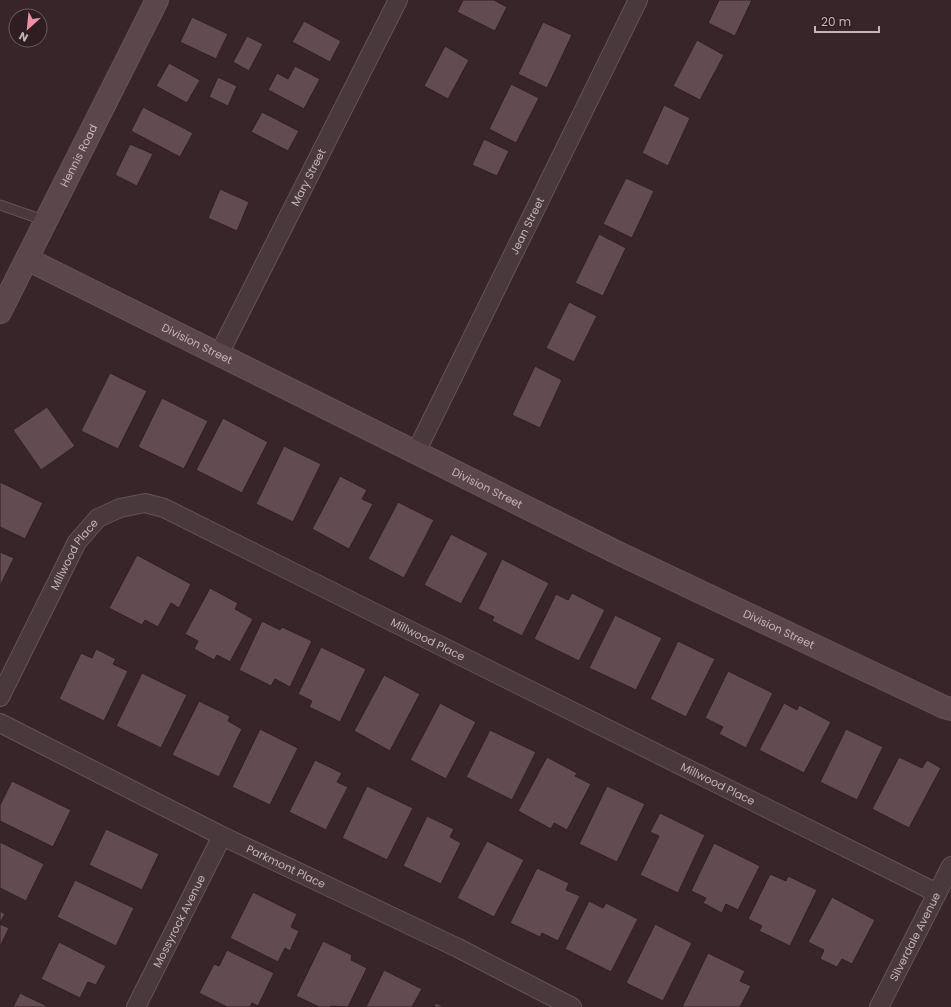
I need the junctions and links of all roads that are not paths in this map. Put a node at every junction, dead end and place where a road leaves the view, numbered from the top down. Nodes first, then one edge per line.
1 (157, 0) edge
2 (398, 0) edge
3 (638, 0) edge
4 (0, 206) edge
5 (46, 221) junction
6 (27, 259) junction
7 (0, 312) edge
8 (219, 354) junction
9 (416, 452) junction
10 (0, 697) edge
11 (951, 709) edge
12 (0, 723) edge
13 (222, 836) junction
14 (951, 866) edge
15 (937, 894) junction
16 (136, 1007) edge
17 (572, 1007) edge
18 (879, 1007) edge

1 - 5 street, Hennis Road
2 - 8 street, Mary Street
3 - 9 street, Jean Street
4 - 5 lane
5 - 6 street, Hennis Road
6 - 7 street, Hennis Road
6 - 8 street, Division Street
8 - 9 street, Division Street
9 - 11 street, Division Street
10 - 15 street, Millwood Place
12 - 13 street, Parkmont Place
13 - 16 street, Mossyrock Avenue
13 - 17 street, Parkmont Place
14 - 15 street, Silverdale Avenue
15 - 18 street, Silverdale Avenue

